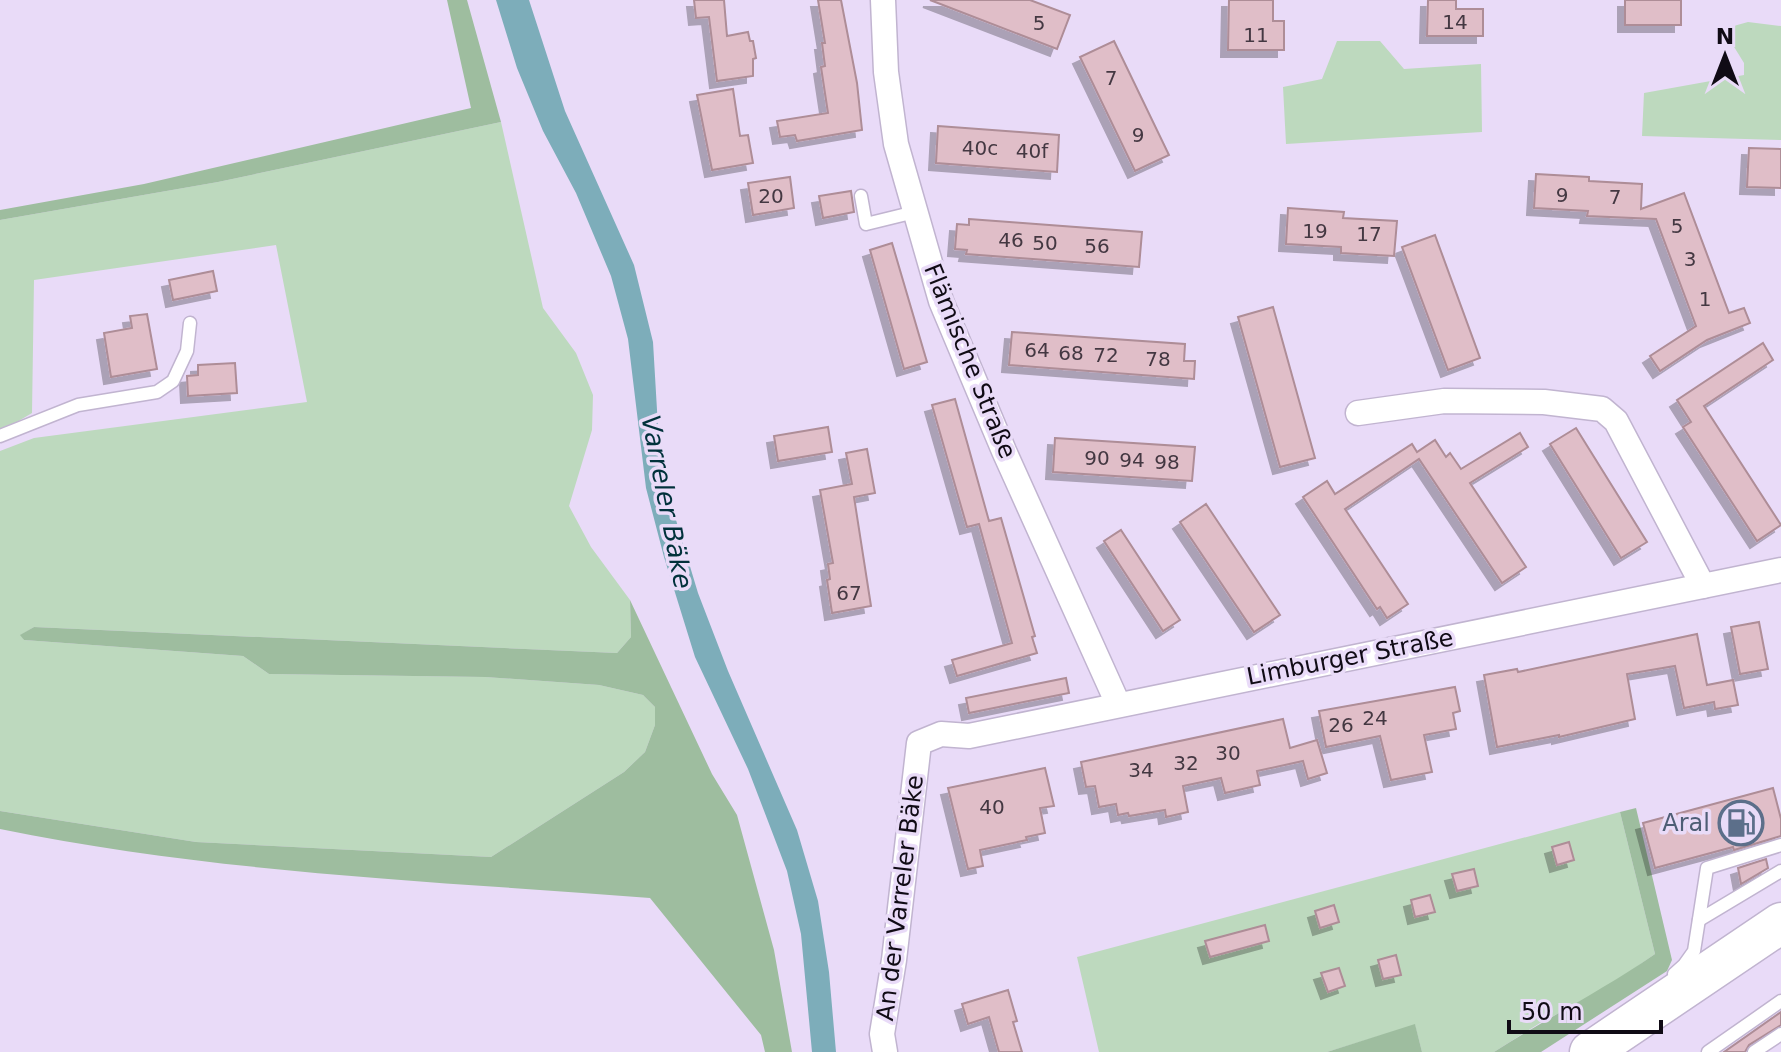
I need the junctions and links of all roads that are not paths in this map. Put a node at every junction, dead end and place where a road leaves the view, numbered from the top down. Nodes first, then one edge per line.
1 (883, 0) edge
2 (861, 196) dead end
3 (915, 212) junction
4 (190, 323) dead end
5 (1358, 413) dead end
6 (0, 436) edge
7 (1781, 570) edge
8 (1703, 586) junction
9 (1118, 704) junction
10 (919, 743) joint
11 (1781, 845) edge
12 (1781, 871) edge
13 (1699, 920) junction
14 (1781, 923) edge
15 (1781, 951) edge
16 (1781, 1001) edge
17 (1654, 1009) junction
18 (1781, 1034) edge
19 (885, 1052) edge
20 (1590, 1052) edge
21 (1632, 1052) edge
22 (1708, 1052) edge
23 (1754, 1052) edge

1 - 3 street, Flämische Straße
2 - 3 lane
3 - 9 street, Flämische Straße
4 - 6 lane
5 - 8 street
7 - 8 street, Limburger Straße
8 - 9 street, Limburger Straße
9 - 10 street, Limburger Straße
10 - 19 street, An der Varreler Bäke
11 - 13 lane
12 - 13 lane
13 - 17 lane
14 - 17 highway
15 - 21 highway
16 - 22 lane
17 - 20 highway
18 - 23 lane

